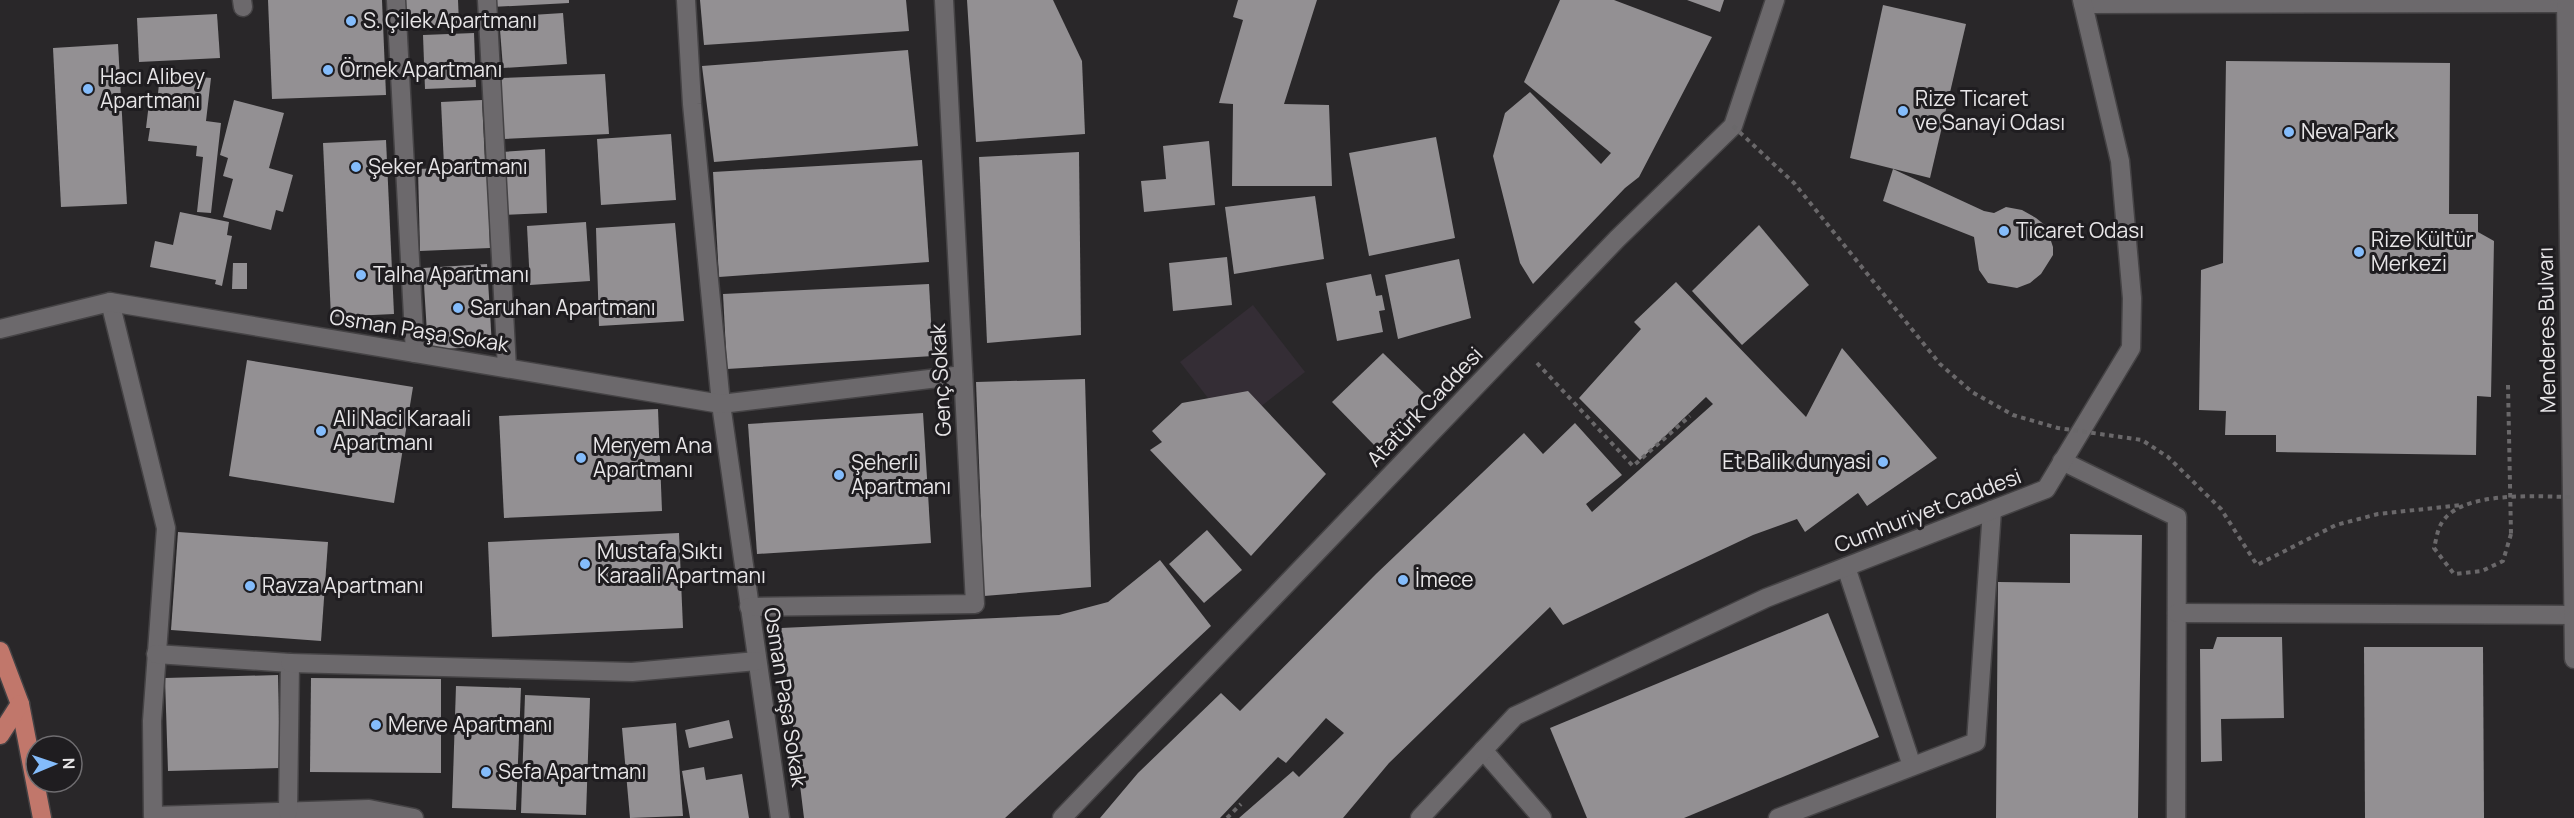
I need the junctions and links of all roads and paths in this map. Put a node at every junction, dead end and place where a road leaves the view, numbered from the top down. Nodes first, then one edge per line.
1 (396, 0) edge
2 (487, 0) edge
3 (686, 0) edge
4 (944, 0) edge
5 (1775, 0) edge
6 (2566, 1) edge
7 (2083, 2) edge
8 (1733, 126) junction
9 (110, 302) junction
10 (0, 328) edge
11 (1518, 343) junction
12 (415, 353) junction
13 (507, 368) junction
14 (963, 375) junction
15 (2508, 385) dead end
16 (721, 404) junction
17 (1690, 416) dead end
18 (2062, 461) junction
19 (2574, 497) edge
20 (2462, 505) junction
21 (1992, 510) junction
22 (1846, 567) junction
23 (749, 607) junction
24 (2177, 613) junction
25 (2573, 615) edge
26 (0, 651) edge
27 (156, 654) junction
28 (2574, 659) edge
29 (757, 661) junction
30 (290, 663) junction
31 (20, 704) junction
32 (0, 735) edge
33 (1483, 750) junction
34 (1912, 766) junction
35 (1241, 804) dead end
36 (288, 812) junction
37 (42, 818) edge
38 (414, 818) edge
39 (780, 818) edge
40 (1062, 818) edge
41 (1227, 818) edge
42 (1420, 818) edge
43 (1542, 818) edge
44 (1778, 818) edge
45 (2176, 818) edge

1 - 12 street
2 - 13 street
3 - 16 street
4 - 14 street, Genç Sokak
5 - 8 street, Atatürk Caddesi
6 - 7 street
6 - 25 street, Menderes Bulvarı
7 - 18 street, Cumhuriyet Caddesi
8 - 11 street, Atatürk Caddesi
8 - 20 path, bridge
9 - 10 street
9 - 12 street, Osman Paşa Sokak
9 - 27 street
11 - 17 path
11 - 40 street, Atatürk Caddesi
12 - 13 street, Osman Paşa Sokak
13 - 16 street, Osman Paşa Sokak
14 - 16 street, Osman Paşa Sokak
14 - 23 street, Genç Sokak
15 - 20 path, bridge
16 - 23 street, Osman Paşa Sokak
18 - 21 street, Cumhuriyet Caddesi
18 - 24 street
19 - 20 path, bridge
21 - 22 street, Cumhuriyet Caddesi
21 - 34 street
22 - 33 street, Cumhuriyet Caddesi
22 - 34 street
23 - 29 street, Osman Paşa Sokak
24 - 25 street
24 - 45 street
25 - 28 street, Menderes Bulvarı
26 - 31 main road
27 - 30 street
27 - 36 street
29 - 30 street
29 - 39 street, Osman Paşa Sokak
30 - 36 street
31 - 32 main road
31 - 37 main road
33 - 42 street, Cumhuriyet Caddesi
33 - 43 street
34 - 44 street
35 - 41 path
36 - 38 street

